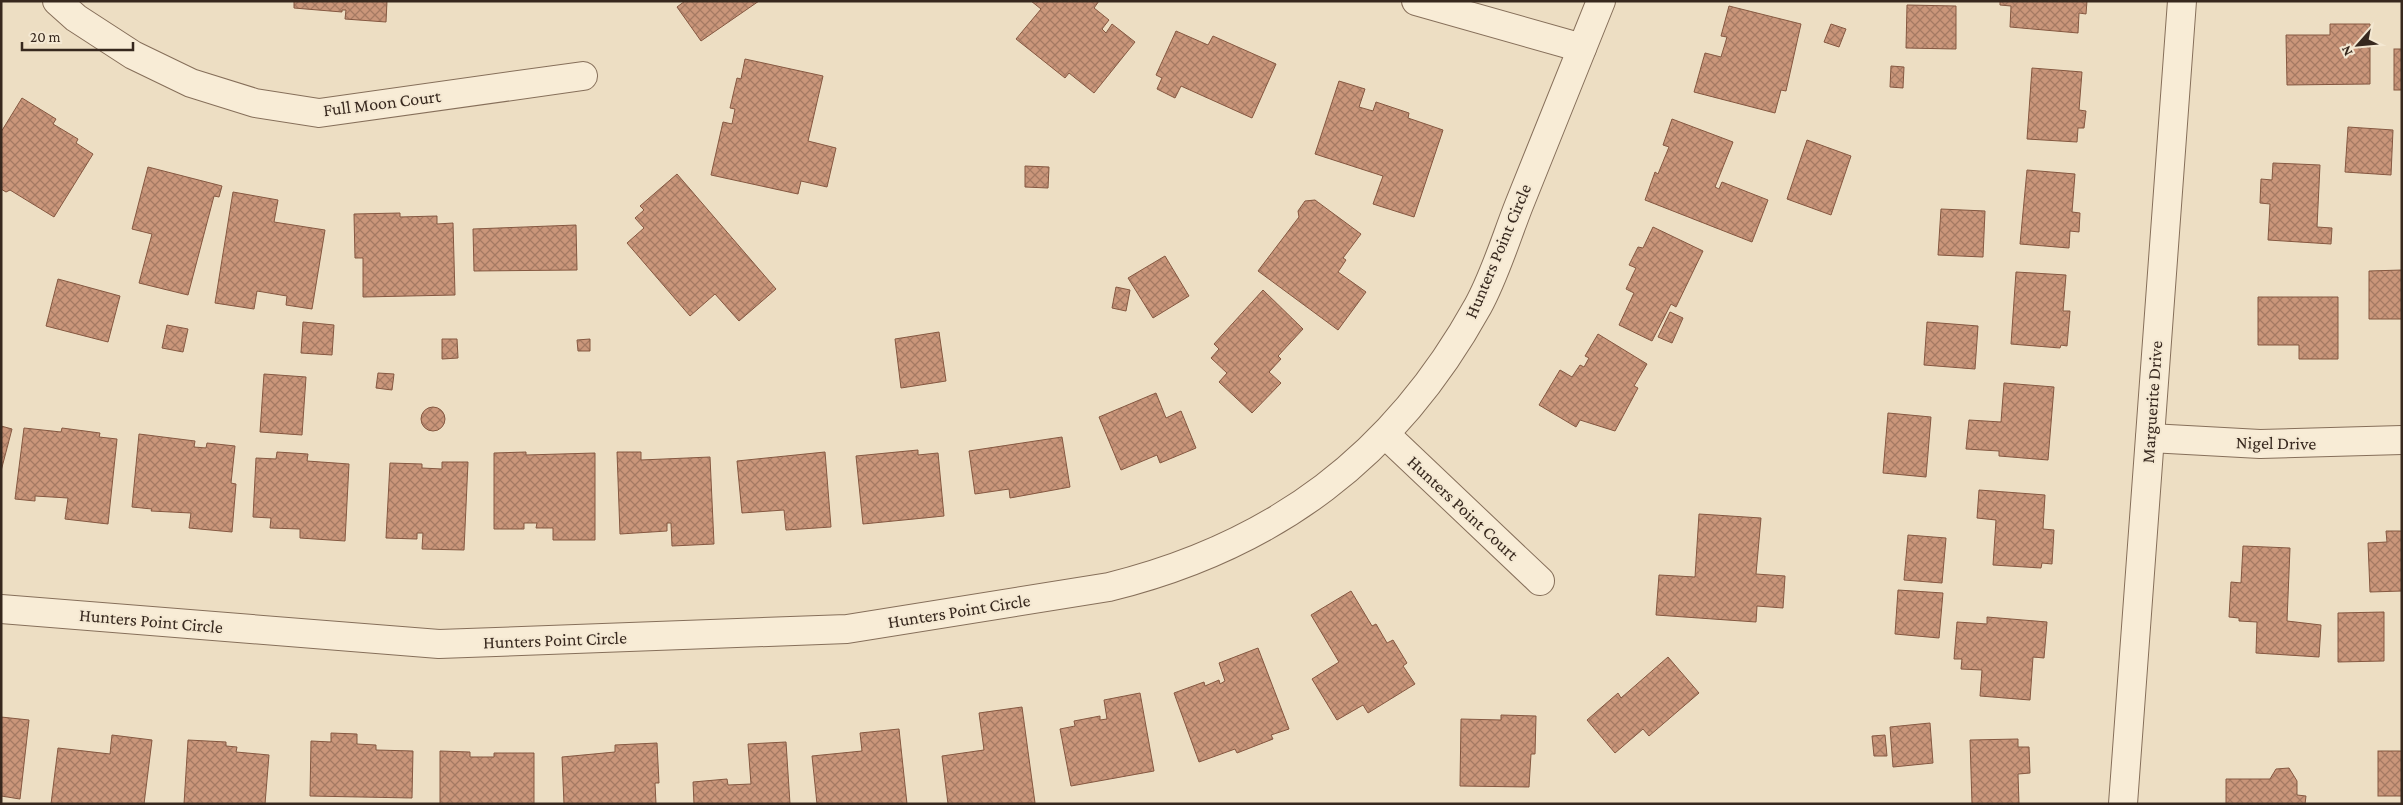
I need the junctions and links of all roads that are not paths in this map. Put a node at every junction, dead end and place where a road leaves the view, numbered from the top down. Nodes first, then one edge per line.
1 (56, 1) edge
2 (1416, 1) edge
3 (1601, 1) edge
4 (2182, 1) edge
5 (1582, 48) junction
6 (583, 76) dead end
7 (1386, 435) junction
8 (2150, 438) junction
9 (2402, 440) edge
10 (1540, 581) dead end
11 (1, 609) edge
12 (2122, 804) edge

1 - 6 street, Full Moon Court
2 - 5 street
3 - 5 street, Hunters Point Circle
4 - 8 street, Marguerite Drive
5 - 7 street, Hunters Point Circle
7 - 10 street, Hunters Point Court
7 - 11 street, Hunters Point Circle
8 - 9 street, Nigel Drive
8 - 12 street, Marguerite Drive

